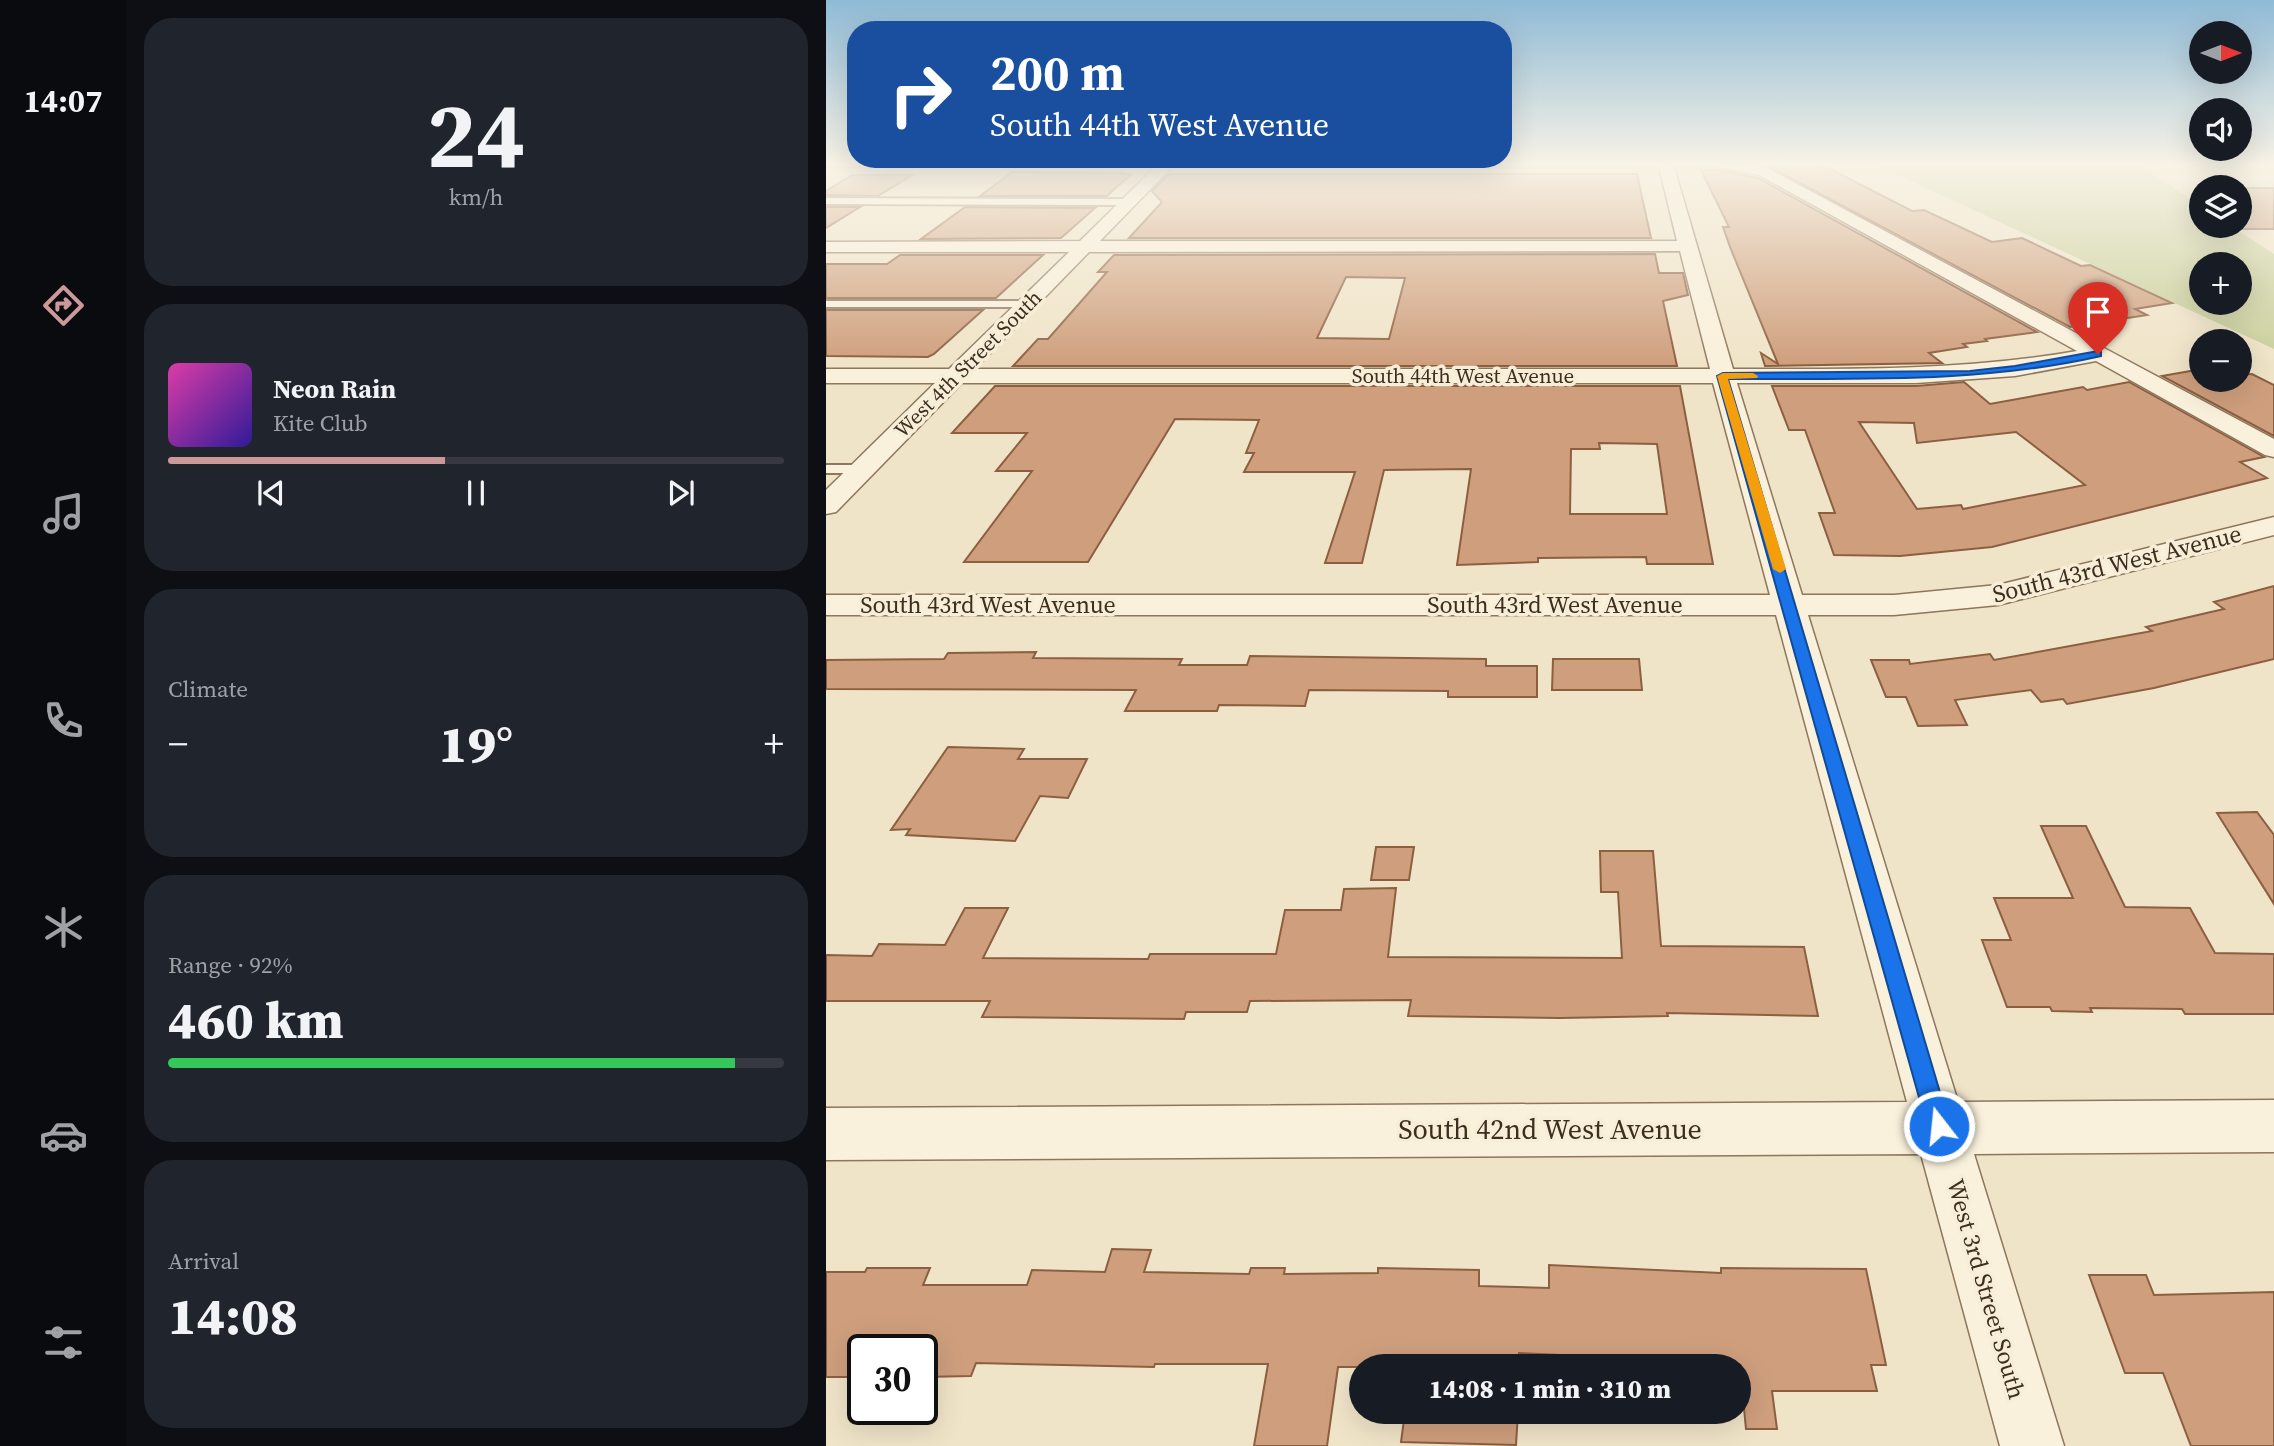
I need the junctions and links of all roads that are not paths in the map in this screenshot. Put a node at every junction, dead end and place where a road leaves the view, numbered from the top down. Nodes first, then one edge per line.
1 (1101, 229) edge
2 (1683, 229) edge
3 (1869, 229) edge
4 (1687, 246) junction
5 (826, 247) edge
6 (1084, 247) junction
7 (826, 303) edge
8 (1028, 304) junction
9 (2098, 354) junction
10 (826, 376) edge
11 (957, 376) junction
12 (1723, 376) junction
13 (2274, 449) edge
14 (863, 469) junction
15 (826, 470) edge
16 (826, 506) edge
17 (2274, 526) edge
18 (826, 605) edge
19 (1791, 605) junction
20 (1939, 1126) junction
21 (2274, 1126) edge
22 (826, 1134) edge
23 (2032, 1446) edge

1 - 6 street, West 4th Street South
2 - 4 street, West 3rd Street South
3 - 9 street
4 - 6 street
4 - 12 street, West 3rd Street South
5 - 6 street
6 - 8 street, West 4th Street South
7 - 8 lane
8 - 11 street, West 4th Street South
9 - 12 street, South 44th West Avenue
9 - 13 street
10 - 11 street, South 44th West Avenue
11 - 12 street, South 44th West Avenue
11 - 14 street, West 4th Street South
12 - 19 street, West 3rd Street South
14 - 15 lane
14 - 16 street, West 4th Street South
17 - 19 street, South 43rd West Avenue
18 - 19 street, South 43rd West Avenue
19 - 20 street, West 3rd Street South
20 - 21 street, South 42nd West Avenue
20 - 22 street, South 42nd West Avenue
20 - 23 street, West 3rd Street South

